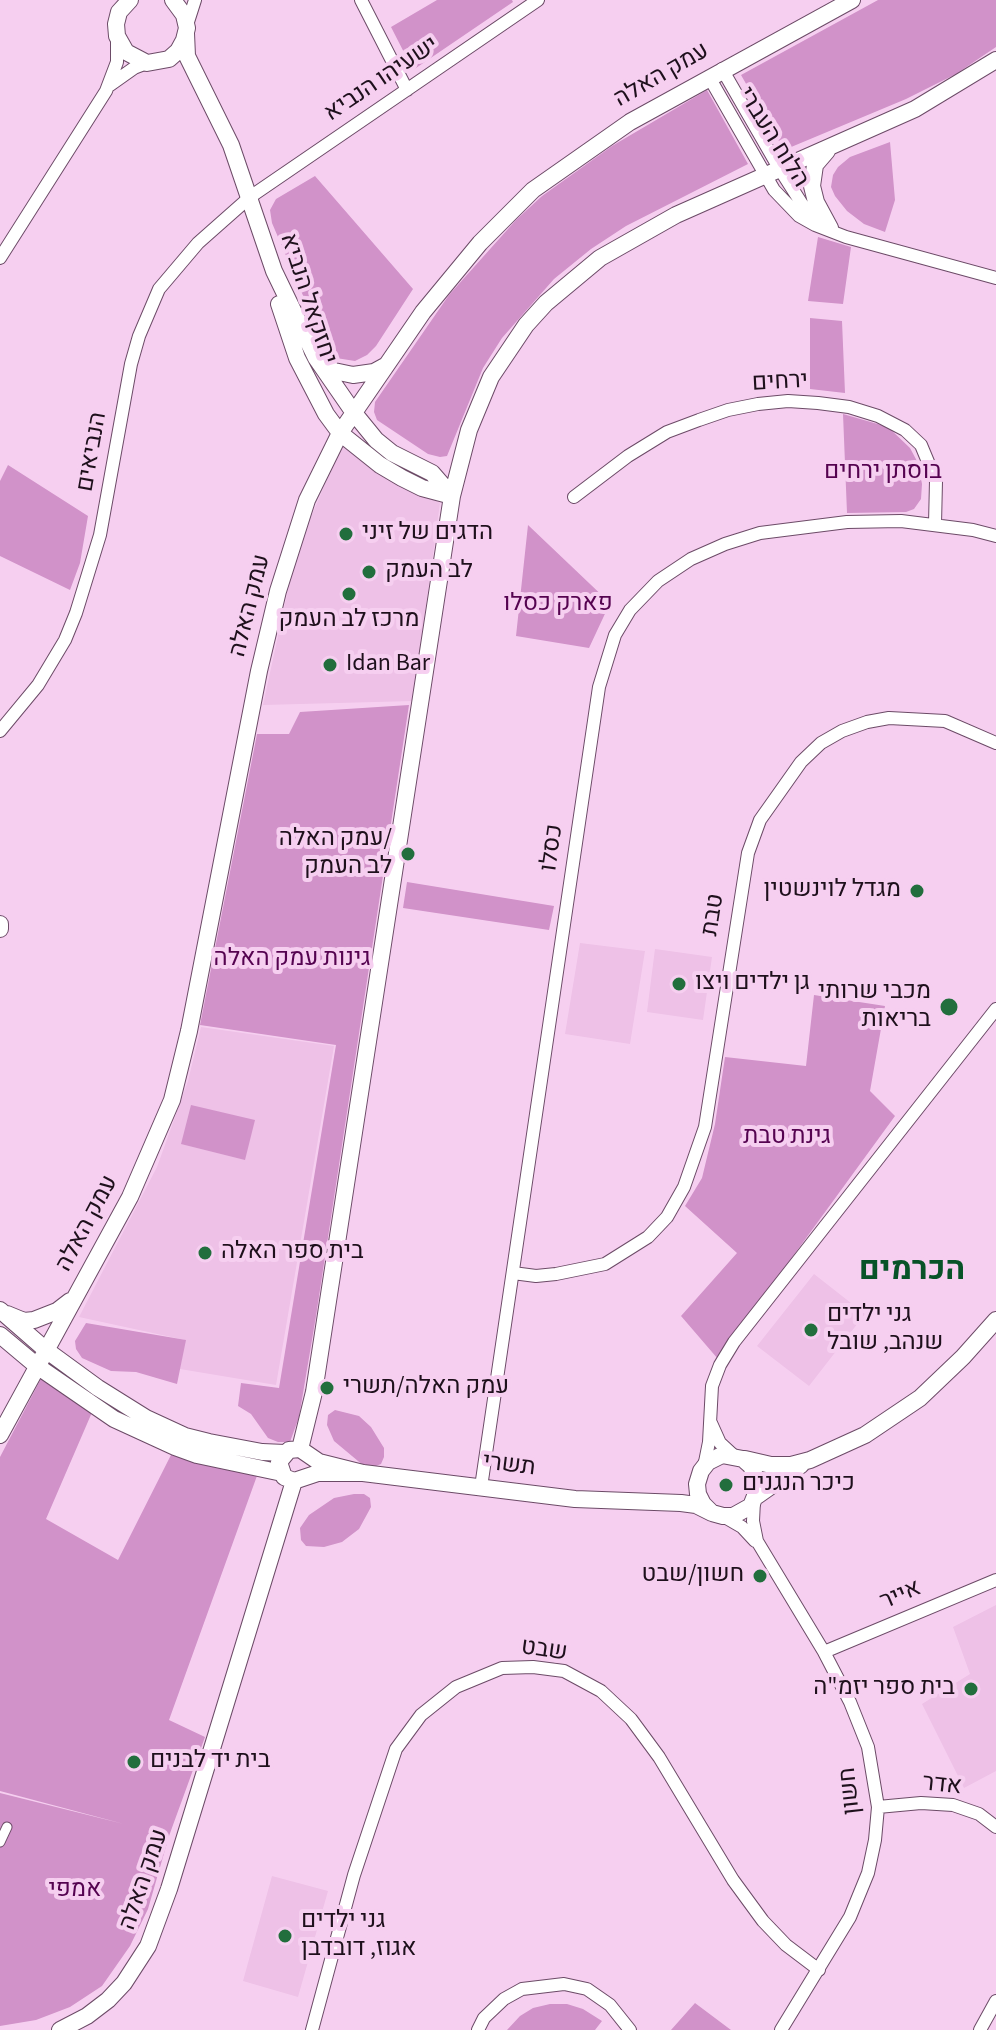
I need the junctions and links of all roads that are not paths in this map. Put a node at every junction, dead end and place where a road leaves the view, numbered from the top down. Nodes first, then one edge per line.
1 (106, 0) edge
2 (130, 0) edge
3 (173, 0) edge
4 (195, 0) edge
5 (361, 0) edge
6 (538, 0) edge
7 (852, 0) edge
8 (186, 30) junction
9 (116, 32) junction
10 (996, 60) edge
11 (151, 63) junction
12 (715, 73) junction
13 (407, 90) junction
14 (106, 91) junction
15 (210, 100) junction
16 (833, 146) junction
17 (771, 172) junction
18 (250, 197) junction
19 (258, 221) junction
20 (830, 228) junction
21 (846, 237) junction
22 (0, 258) edge
23 (996, 278) edge
24 (316, 358) junction
25 (387, 365) junction
26 (354, 413) junction
27 (340, 433) junction
28 (452, 496) junction
29 (574, 497) dead end
30 (935, 524) junction
31 (996, 536) edge
32 (0, 731) edge
33 (996, 743) edge
34 (996, 1009) edge
35 (513, 1273) junction
36 (79, 1291) junction
37 (0, 1310) edge
38 (996, 1320) edge
39 (0, 1335) edge
40 (16, 1348) junction
41 (46, 1350) junction
42 (37, 1366) junction
43 (27, 1385) junction
44 (709, 1404) junction
45 (0, 1435) edge
46 (298, 1452) junction
47 (738, 1457) junction
48 (810, 1460) junction
49 (702, 1471) junction
50 (363, 1473) junction
51 (293, 1478) junction
52 (481, 1487) junction
53 (755, 1499) junction
54 (650, 1501) junction
55 (715, 1514) junction
56 (762, 1550) junction
57 (996, 1580) edge
58 (824, 1652) junction
59 (878, 1807) junction
60 (7, 1827) dead end
61 (996, 1827) edge
62 (0, 1842) edge
63 (819, 1970) junction
64 (996, 2001) edge
65 (60, 2030) edge
66 (312, 2030) edge
67 (478, 2030) edge
68 (630, 2030) edge
69 (781, 2030) edge
70 (980, 2030) edge

1 - 9 street
2 - 9 street
3 - 8 street, יחזקאל הנביא
4 - 8 street
5 - 13 street
6 - 13 street, ישעיהו הנביא
7 - 12 street, עמק האלה
8 - 11 street
8 - 15 street, יחזקאל הנביא
9 - 11 street, יחזקאל הנביא
9 - 14 street
10 - 16 street
11 - 14 street
11 - 15 street, יחזקאל הנביא
12 - 17 street, הלוח העברי
12 - 25 street, עמק האלה
13 - 18 street, ישעיהו הנביא
14 - 22 street
15 - 18 street, יחזקאל הנביא
16 - 17 street
16 - 20 street
17 - 20 street, הלוח העברי
17 - 21 street, הלוח העברי
17 - 28 street
18 - 19 street, יחזקאל הנביא
18 - 32 street, הנביאים
19 - 24 street, יחזקאל הנביא
19 - 27 street, יחזקאל הנביא
20 - 21 street, הלוח העברי
21 - 23 street, הלוח העברי
24 - 25 street
24 - 26 street, יחזקאל הנביא
25 - 26 street, עמק האלה
26 - 27 street, עמק האלה
26 - 28 street, יחזקאל הנביא
27 - 28 street, יחזקאל הנביא
27 - 36 street, עמק האלה
28 - 46 street
29 - 30 street, ירחים
30 - 31 street, כסלו
30 - 35 street, כסלו
33 - 35 street, טבת
34 - 44 street
35 - 52 street, כסלו
36 - 37 street
36 - 41 street, עמק האלה
37 - 41 street, תשרי
38 - 48 street
39 - 40 street, תשרי
40 - 42 street, תשרי
40 - 43 street
41 - 42 street, עמק האלה
41 - 46 street, תשרי
42 - 43 street, עמק האלה
42 - 51 street, תשרי
43 - 45 street, עמק האלה
44 - 47 street
44 - 49 street
46 - 50 street, תשרי
46 - 51 street
46 - 51 street
47 - 48 street
47 - 49 street
47 - 53 street
48 - 53 street
49 - 54 street, תשרי
49 - 55 street
50 - 51 street, תשרי
50 - 52 street, תשרי
51 - 65 street, עמק האלה
52 - 54 street, תשרי
53 - 55 street
53 - 56 street, חשון
54 - 55 street, תשרי
55 - 56 street, חשון
56 - 58 street, חשון
57 - 58 street, אייר
58 - 59 street, חשון
59 - 61 street, אדר
59 - 63 street, חשון
60 - 62 street
63 - 66 street, שבט
63 - 69 street, חשון
64 - 70 street
67 - 68 street

